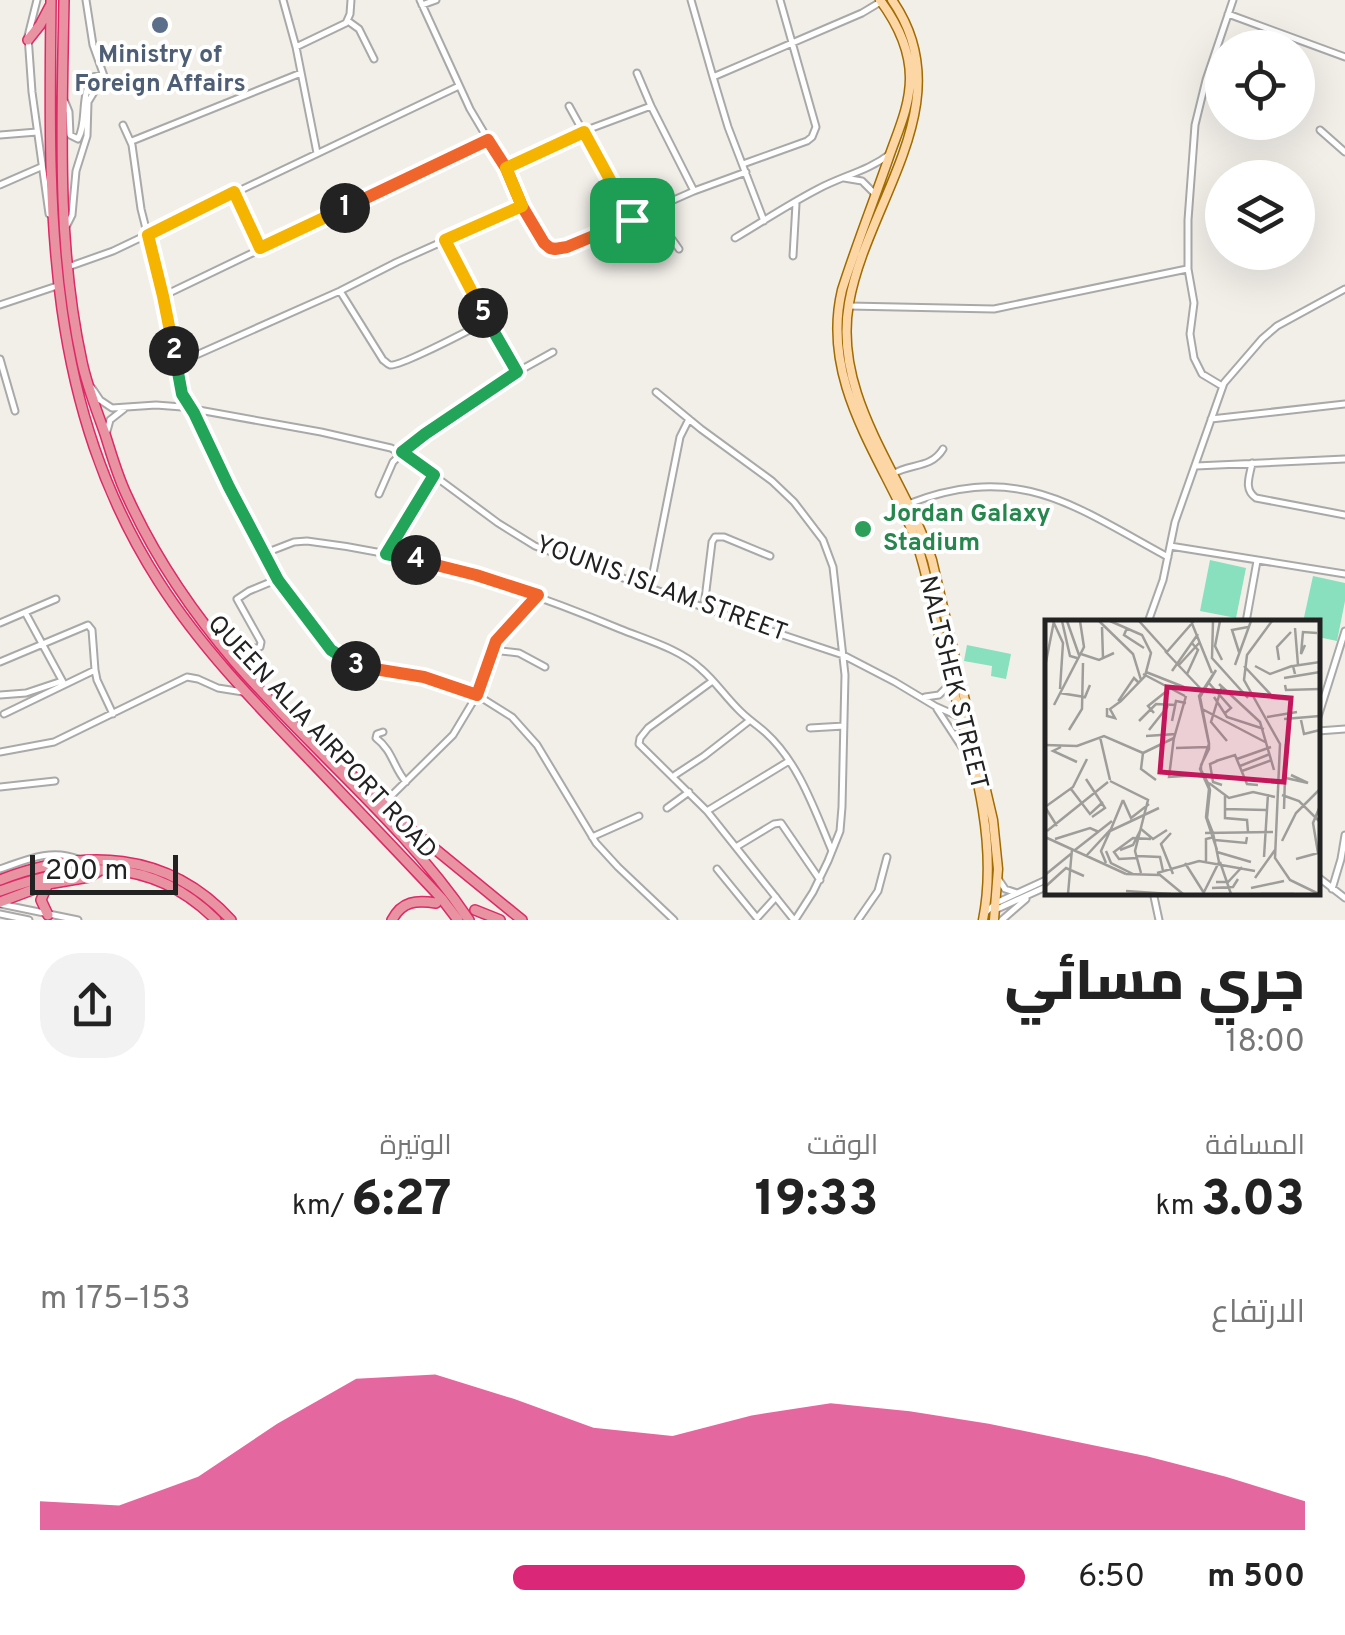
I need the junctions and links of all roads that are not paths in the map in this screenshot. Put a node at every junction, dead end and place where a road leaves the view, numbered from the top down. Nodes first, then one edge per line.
1 (37, 0) edge
2 (64, 0) edge
3 (86, 0) edge
4 (283, 0) edge
5 (351, 0) edge
6 (436, 0) edge
7 (691, 0) edge
8 (780, 0) edge
9 (892, 0) edge
10 (881, 1) edge
11 (51, 2) edge
12 (421, 3) edge
13 (1231, 7) edge
14 (348, 21) junction
15 (28, 40) junction
16 (794, 44) junction
17 (296, 47) junction
18 (1345, 56) edge
19 (374, 59) dead end
20 (301, 73) junction
21 (637, 73) dead end
22 (104, 74) junction
23 (714, 78) junction
24 (458, 86) junction
25 (62, 99) junction
26 (570, 106) dead end
27 (651, 106) junction
28 (123, 124) dead end
29 (1320, 130) dead end
30 (37, 132) junction
31 (584, 132) junction
32 (0, 135) edge
33 (488, 140) junction
34 (132, 142) junction
35 (1345, 152) edge
36 (317, 153) junction
37 (890, 154) junction
38 (41, 167) junction
39 (506, 168) junction
40 (744, 168) junction
41 (841, 178) junction
42 (0, 185) edge
43 (694, 191) junction
44 (234, 192) junction
45 (876, 195) junction
46 (796, 202) junction
47 (522, 206) junction
48 (652, 210) junction
49 (874, 213) junction
50 (632, 220) junction
51 (764, 221) junction
52 (53, 228) junction
53 (65, 228) junction
54 (148, 235) junction
55 (734, 238) dead end
56 (445, 240) junction
57 (260, 248) junction
58 (679, 250) dead end
59 (792, 256) dead end
60 (68, 267) junction
61 (1188, 269) junction
62 (57, 286) junction
63 (1345, 289) edge
64 (340, 292) junction
65 (163, 296) junction
66 (0, 305) edge
67 (849, 306) junction
68 (487, 320) junction
69 (554, 352) dead end
70 (0, 359) edge
71 (176, 364) junction
72 (517, 372) junction
73 (88, 382) junction
74 (1222, 386) junction
75 (656, 392) dead end
76 (1345, 404) edge
77 (126, 407) junction
78 (191, 408) junction
79 (15, 411) dead end
80 (689, 419) junction
81 (1211, 419) junction
82 (106, 437) junction
83 (943, 449) dead end
84 (402, 452) junction
85 (1345, 459) edge
86 (1252, 463) junction
87 (1196, 466) junction
88 (893, 474) junction
89 (434, 475) junction
90 (380, 494) dead end
91 (908, 504) junction
92 (1345, 515) edge
93 (1170, 546) junction
94 (262, 554) junction
95 (386, 554) junction
96 (770, 556) dead end
97 (1168, 557) junction
98 (1257, 561) junction
99 (1345, 574) edge
100 (278, 580) junction
101 (650, 588) junction
102 (538, 595) junction
103 (56, 598) dead end
104 (704, 608) junction
105 (26, 614) junction
106 (1149, 620) edge
107 (1246, 620) edge
108 (0, 623) edge
109 (1345, 631) edge
110 (225, 642) junction
111 (42, 644) junction
112 (491, 650) junction
113 (843, 655) junction
114 (0, 662) edge
115 (545, 667) dead end
116 (95, 670) junction
117 (948, 673) junction
118 (712, 682) junction
119 (63, 683) junction
120 (232, 685) junction
121 (918, 694) junction
122 (0, 695) edge
123 (477, 695) junction
124 (935, 706) junction
125 (1320, 711) edge
126 (4, 714) dead end
127 (113, 714) junction
128 (960, 717) junction
129 (749, 721) junction
130 (970, 722) junction
131 (844, 726) junction
132 (810, 728) dead end
133 (1345, 730) edge
134 (1320, 731) edge
135 (382, 732) dead end
136 (316, 747) junction
137 (0, 752) edge
138 (788, 761) junction
139 (972, 764) junction
140 (674, 776) junction
141 (55, 781) dead end
142 (406, 782) junction
143 (0, 787) edge
144 (689, 792) junction
145 (384, 804) junction
146 (667, 808) dead end
147 (707, 811) junction
148 (638, 816) dead end
149 (1345, 834) edge
150 (592, 837) junction
151 (736, 847) junction
152 (832, 851) junction
153 (887, 857) dead end
154 (78, 859) junction
155 (0, 869) edge
156 (716, 869) dead end
157 (101, 870) junction
158 (998, 876) junction
159 (0, 880) edge
160 (820, 880) junction
161 (1320, 880) edge
162 (1045, 883) edge
163 (48, 884) junction
164 (1045, 884) edge
165 (1332, 889) junction
166 (0, 891) edge
167 (1020, 893) junction
168 (1031, 895) junction
169 (1154, 895) edge
170 (776, 896) junction
171 (1345, 898) edge
172 (439, 901) junction
173 (0, 903) edge
174 (476, 910) dead end
175 (990, 911) edge
176 (0, 914) edge
177 (48, 915) junction
178 (1011, 916) edge
179 (756, 919) edge
180 (29, 920) edge
181 (78, 920) edge
182 (216, 920) edge
183 (229, 920) edge
184 (392, 920) edge
185 (448, 920) edge
186 (458, 920) edge
187 (469, 920) edge
188 (500, 920) edge
189 (522, 920) edge
190 (674, 920) edge
191 (794, 920) edge
192 (858, 920) edge
193 (1002, 920) edge
194 (1159, 920) edge

1 - 15 street
2 - 25 highway, QUEEN ALIA AIRPORT ROAD
3 - 22 street
4 - 17 street
5 - 14 street
6 - 12 street
7 - 23 street
8 - 16 street
9 - 49 main road, NALTSHEK STREET
10 - 16 street
10 - 37 main road, NALTSHEK STREET
11 - 15 highway
11 - 52 highway, QUEEN ALIA AIRPORT ROAD
12 - 24 street
13 - 18 street
13 - 61 street
14 - 17 street
14 - 19 street
15 - 30 street
16 - 23 street
16 - 40 street
17 - 20 street
20 - 34 street
20 - 36 street
21 - 27 street
22 - 25 street
22 - 53 street
23 - 40 street
24 - 33 street
24 - 36 street
25 - 53 highway, QUEEN ALIA AIRPORT ROAD
26 - 31 street
27 - 31 street
27 - 43 street
28 - 34 street
29 - 35 street
30 - 32 street
30 - 38 street
31 - 39 street
31 - 50 street
33 - 39 street
33 - 57 street
34 - 54 street
36 - 44 street
37 - 41 street
37 - 45 main road, NALTSHEK STREET
38 - 42 street
38 - 52 street
39 - 47 street
40 - 43 street
40 - 51 street
41 - 45 street
41 - 46 street
43 - 48 street
44 - 54 street
44 - 57 street
45 - 49 main road, NALTSHEK STREET
46 - 51 street
46 - 59 street
47 - 50 street
47 - 56 street
48 - 50 street
48 - 58 street
49 - 67 main road, NALTSHEK STREET
49 - 117 main road, NALTSHEK STREET
51 - 55 street
52 - 62 highway, QUEEN ALIA AIRPORT ROAD
53 - 60 highway, QUEEN ALIA AIRPORT ROAD
54 - 60 street
54 - 65 street
56 - 64 street
56 - 68 street
57 - 65 street
60 - 73 highway, QUEEN ALIA AIRPORT ROAD
61 - 67 street
61 - 74 street
62 - 66 street
62 - 120 highway, QUEEN ALIA AIRPORT ROAD
63 - 74 street
64 - 68 street
64 - 71 street
65 - 71 street
67 - 88 main road, NALTSHEK STREET
68 - 72 street
69 - 72 street
70 - 79 street
71 - 78 street
72 - 84 street
73 - 77 street
73 - 82 highway, QUEEN ALIA AIRPORT ROAD
74 - 81 street
75 - 80 street
76 - 81 street
77 - 78 street, YOUNIS ISLAM STREET
77 - 82 street
78 - 84 street, YOUNIS ISLAM STREET
78 - 94 street
80 - 101 street
80 - 113 street
81 - 87 street
82 - 110 highway, QUEEN ALIA AIRPORT ROAD
83 - 88 street
84 - 89 street, YOUNIS ISLAM STREET
84 - 90 street
85 - 86 street
86 - 87 street
86 - 92 street
87 - 93 street
88 - 91 main road, NALTSHEK STREET
89 - 95 street
89 - 101 street, YOUNIS ISLAM STREET
91 - 97 street
91 - 130 main road, NALTSHEK STREET
93 - 97 street
93 - 98 street
94 - 95 street
94 - 100 street
95 - 102 street
96 - 104 street
97 - 106 street
98 - 99 street
98 - 107 street
100 - 110 street
100 - 123 street
101 - 104 street, YOUNIS ISLAM STREET
102 - 112 street
102 - 118 street
103 - 105 street
104 - 113 street, YOUNIS ISLAM STREET
105 - 108 street
105 - 111 street
109 - 125 street
110 - 136 highway, QUEEN ALIA AIRPORT ROAD
111 - 114 street
111 - 116 street
111 - 119 street
112 - 115 street
112 - 123 street
113 - 121 street, YOUNIS ISLAM STREET
113 - 131 street
116 - 119 street
116 - 127 street
117 - 121 street
117 - 128 main road, NALTSHEK STREET
118 - 129 street
118 - 140 street
119 - 122 street
119 - 126 street
120 - 127 street
120 - 172 highway, QUEEN ALIA AIRPORT ROAD
121 - 124 street, YOUNIS ISLAM STREET
123 - 142 street
123 - 150 street
124 - 128 street, YOUNIS ISLAM STREET
124 - 139 street
127 - 137 street
128 - 130 street, YOUNIS ISLAM STREET
128 - 139 main road, NALTSHEK STREET
129 - 138 street
129 - 140 street
130 - 158 main road, NALTSHEK STREET
131 - 132 street
131 - 152 street
133 - 134 street
135 - 142 street
136 - 145 highway
136 - 187 highway, QUEEN ALIA AIRPORT ROAD
138 - 147 street
138 - 152 street
139 - 175 main road, NALTSHEK STREET
140 - 144 street
141 - 143 street
142 - 145 street
144 - 146 street
144 - 147 street
145 - 189 highway
147 - 151 street
148 - 150 street
149 - 165 street
150 - 190 street
151 - 160 street
151 - 170 street
152 - 160 street
153 - 192 street
154 - 155 street
154 - 159 highway
154 - 183 highway
156 - 179 street
157 - 163 highway
157 - 166 highway
157 - 182 highway
158 - 167 street
158 - 175 main road, NALTSHEK STREET
160 - 191 street
161 - 165 street
162 - 167 street
163 - 173 highway
163 - 177 highway
164 - 168 street
165 - 171 street
167 - 175 street
168 - 175 street
168 - 178 street
169 - 194 street
170 - 179 street
170 - 191 street
172 - 184 highway
172 - 185 highway
172 - 186 highway, QUEEN ALIA AIRPORT ROAD
173 - 177 street
174 - 188 highway
176 - 180 street
177 - 181 street
178 - 193 street

